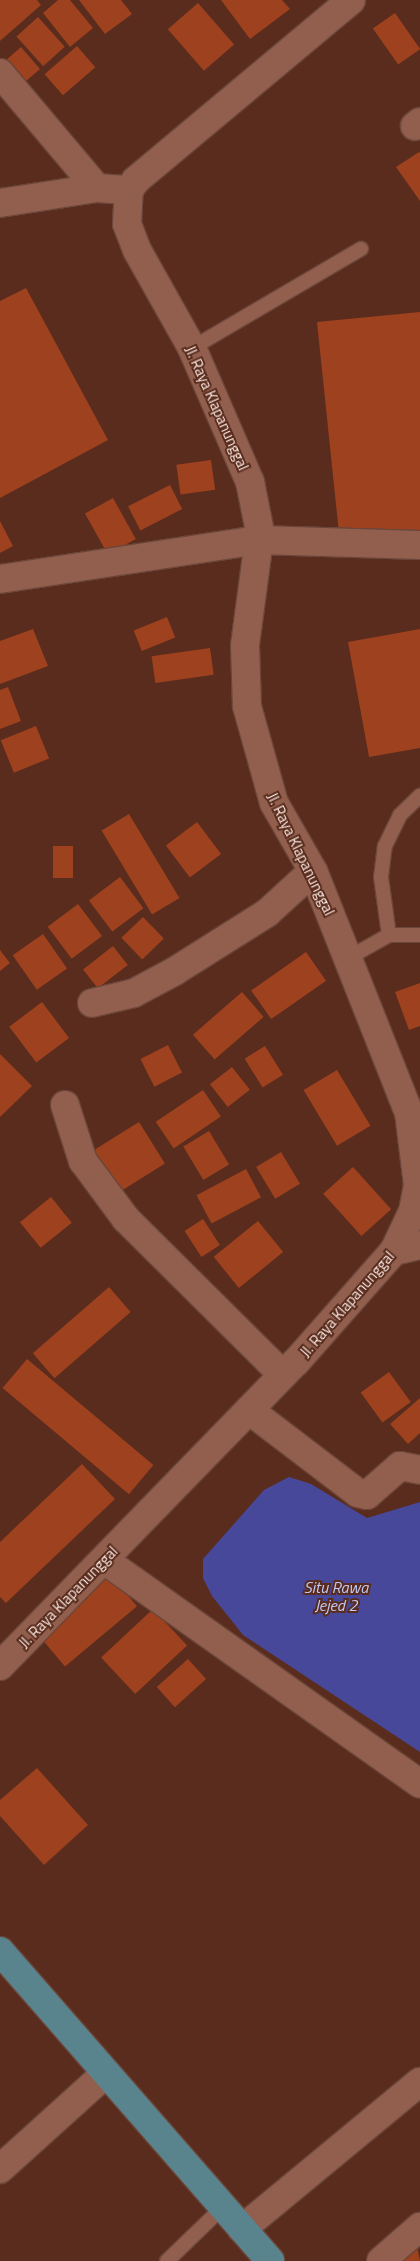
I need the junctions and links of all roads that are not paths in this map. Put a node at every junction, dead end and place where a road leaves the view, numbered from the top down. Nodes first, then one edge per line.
1 (351, 0) edge
2 (0, 73) edge
3 (97, 188) junction
4 (129, 190) junction
5 (0, 202) edge
6 (361, 249) dead end
7 (192, 348) junction
8 (259, 540) junction
9 (420, 545) edge
10 (0, 579) edge
11 (420, 796) edge
12 (313, 871) junction
13 (389, 934) junction
14 (420, 935) edge
15 (350, 957) junction
16 (92, 1004) dead end
17 (65, 1105) dead end
18 (407, 1248) edge
19 (283, 1375) junction
20 (249, 1410) junction
21 (420, 1470) edge
22 (104, 1560) junction
23 (0, 1666) edge
24 (420, 1784) edge
25 (0, 1951) edge
26 (104, 2075) junction
27 (420, 2082) edge
28 (0, 2169) edge
29 (222, 2208) junction
30 (420, 2227) edge
31 (242, 2229) junction
32 (167, 2261) edge
33 (270, 2261) edge
34 (381, 2261) edge

1 - 4 street
2 - 3 street
3 - 4 street
3 - 5 street
4 - 7 street, Jl. Raya Klapanunggal
6 - 7 lane
7 - 8 street, Jl. Raya Klapanunggal
8 - 9 street
8 - 10 street
8 - 12 street, Jl. Raya Klapanunggal
11 - 13 lane
12 - 15 street, Jl. Raya Klapanunggal
12 - 16 street
13 - 14 lane
13 - 15 lane
15 - 18 street, Jl. Raya Klapanunggal
17 - 19 street
18 - 19 street, Jl. Raya Klapanunggal
19 - 20 street, Jl. Raya Klapanunggal
20 - 21 street
20 - 22 street, Jl. Raya Klapanunggal
22 - 23 street, Jl. Raya Klapanunggal
22 - 24 street
25 - 26 main road
26 - 28 street
26 - 29 main road
27 - 31 street
29 - 31 main road
29 - 32 lane
30 - 34 street
31 - 33 main road

